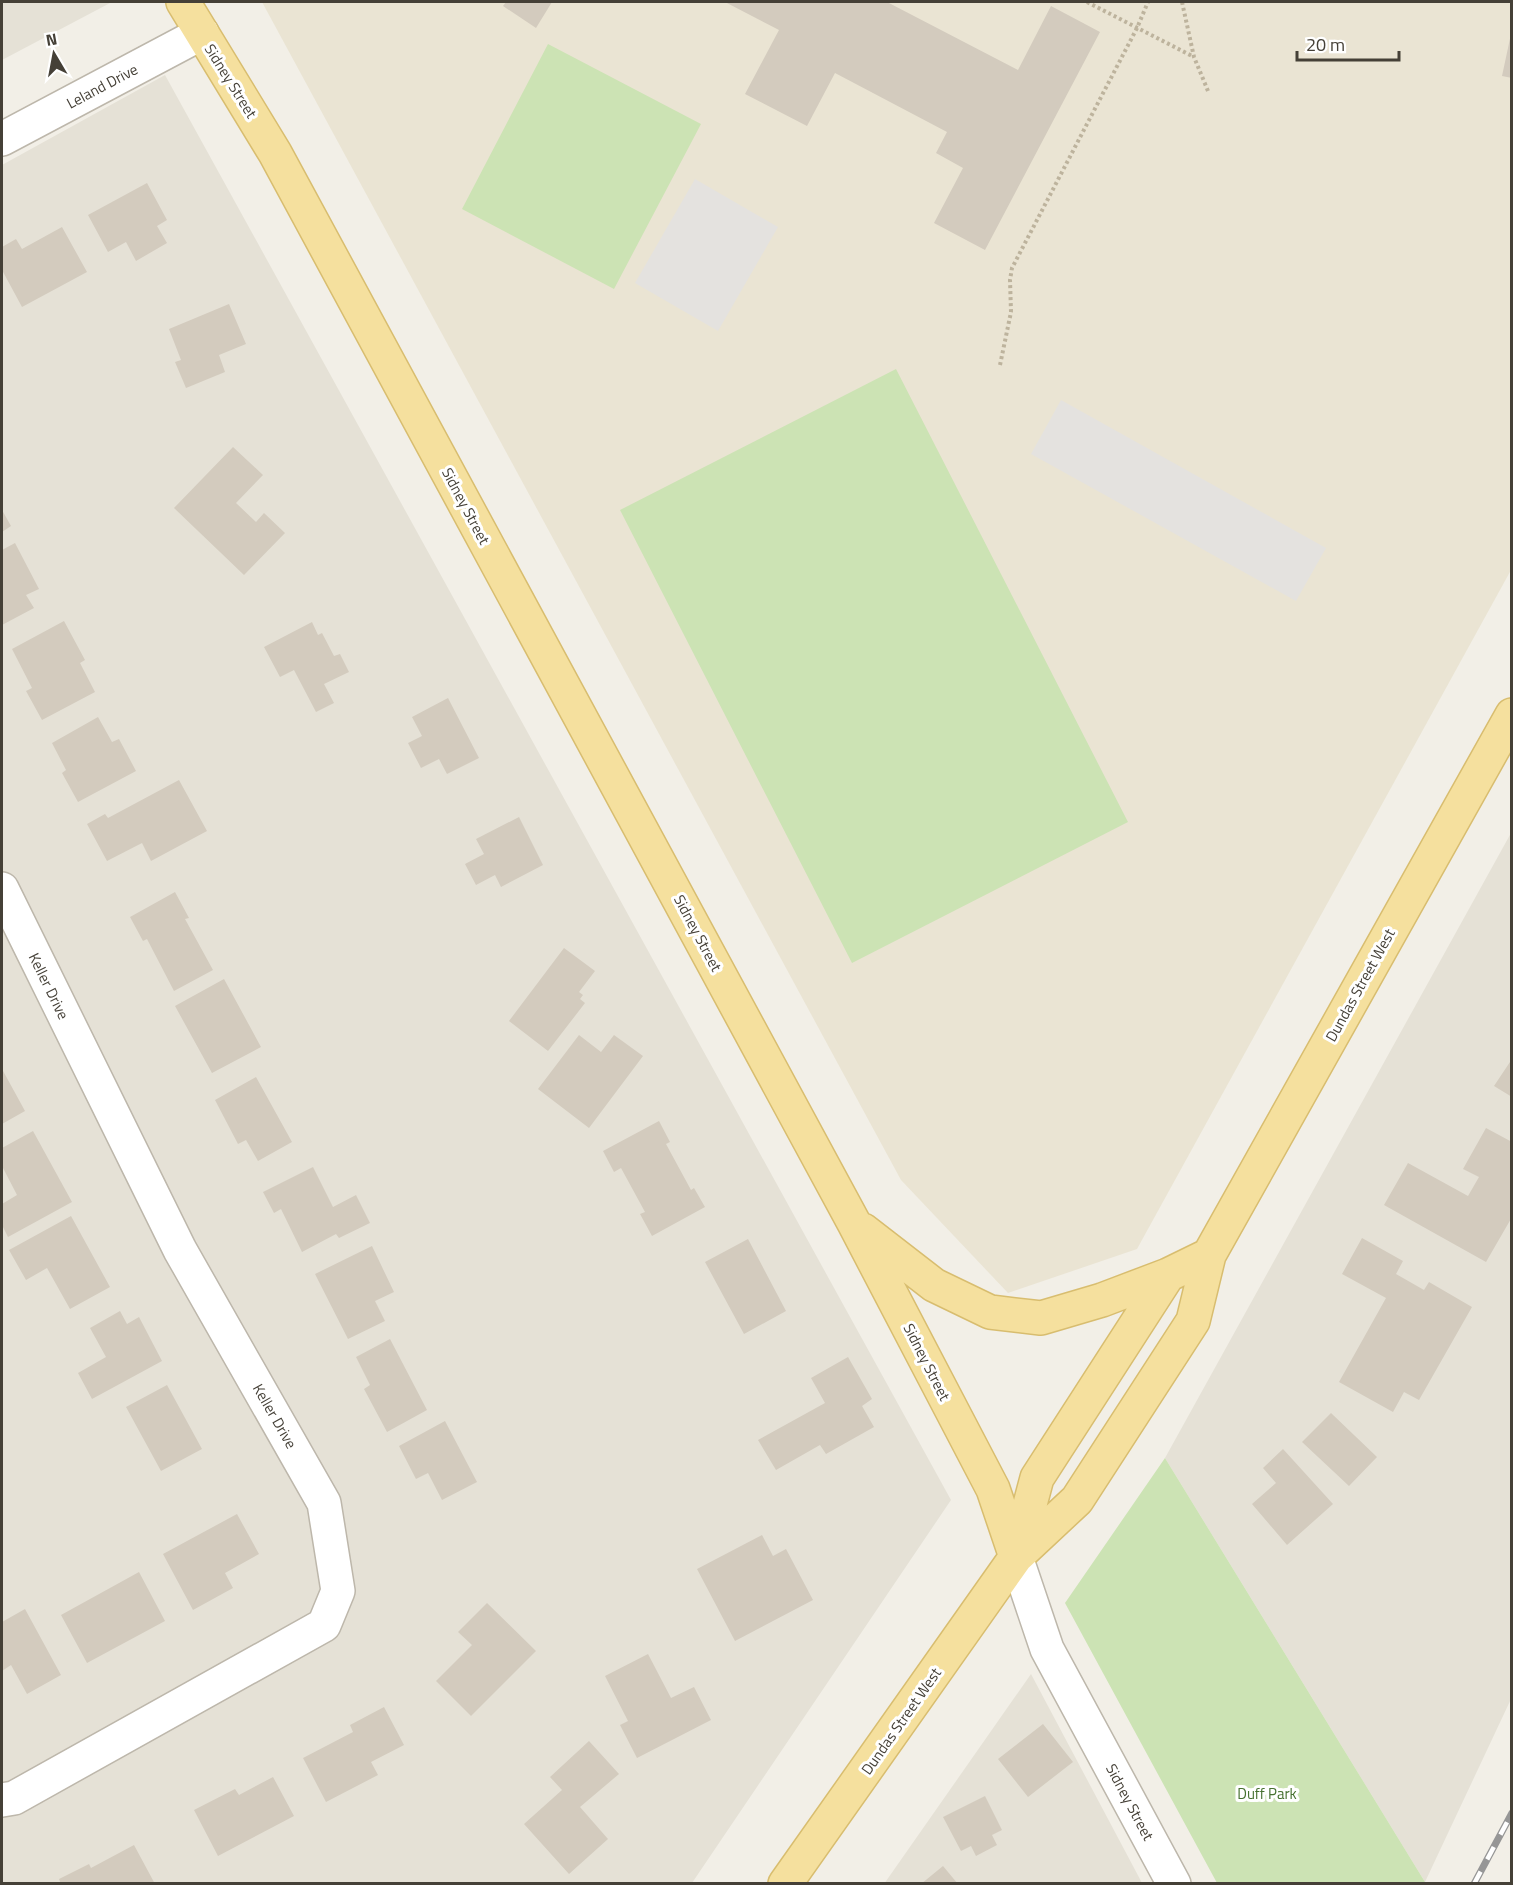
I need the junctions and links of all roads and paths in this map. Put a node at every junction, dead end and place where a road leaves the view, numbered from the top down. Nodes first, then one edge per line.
1 (183, 2) edge
2 (1087, 2) edge
3 (1148, 2) edge
4 (1182, 2) edge
5 (1137, 28) junction
6 (202, 33) junction
7 (1194, 57) junction
8 (1208, 91) dead end
9 (2, 139) edge
10 (1000, 365) dead end
11 (1512, 716) edge
12 (2, 889) edge
13 (855, 1223) junction
14 (1209, 1255) junction
15 (1168, 1275) junction
16 (1016, 1557) junction
17 (2, 1800) edge
18 (785, 1884) edge
19 (1174, 1884) edge

1 - 6 main road, Sidney Street
2 - 5 path
3 - 5 path
4 - 7 path
5 - 7 path
5 - 10 path
6 - 9 street, Leland Drive
6 - 13 main road, Sidney Street
7 - 8 path
11 - 14 main road, Dundas Street West
12 - 17 street, Keller Drive
13 - 15 main road
13 - 16 main road, Sidney Street
14 - 15 main road
14 - 16 main road, Dundas Street West
15 - 16 main road, Dundas Street West
16 - 18 main road, Dundas Street West
16 - 19 street, Sidney Street

